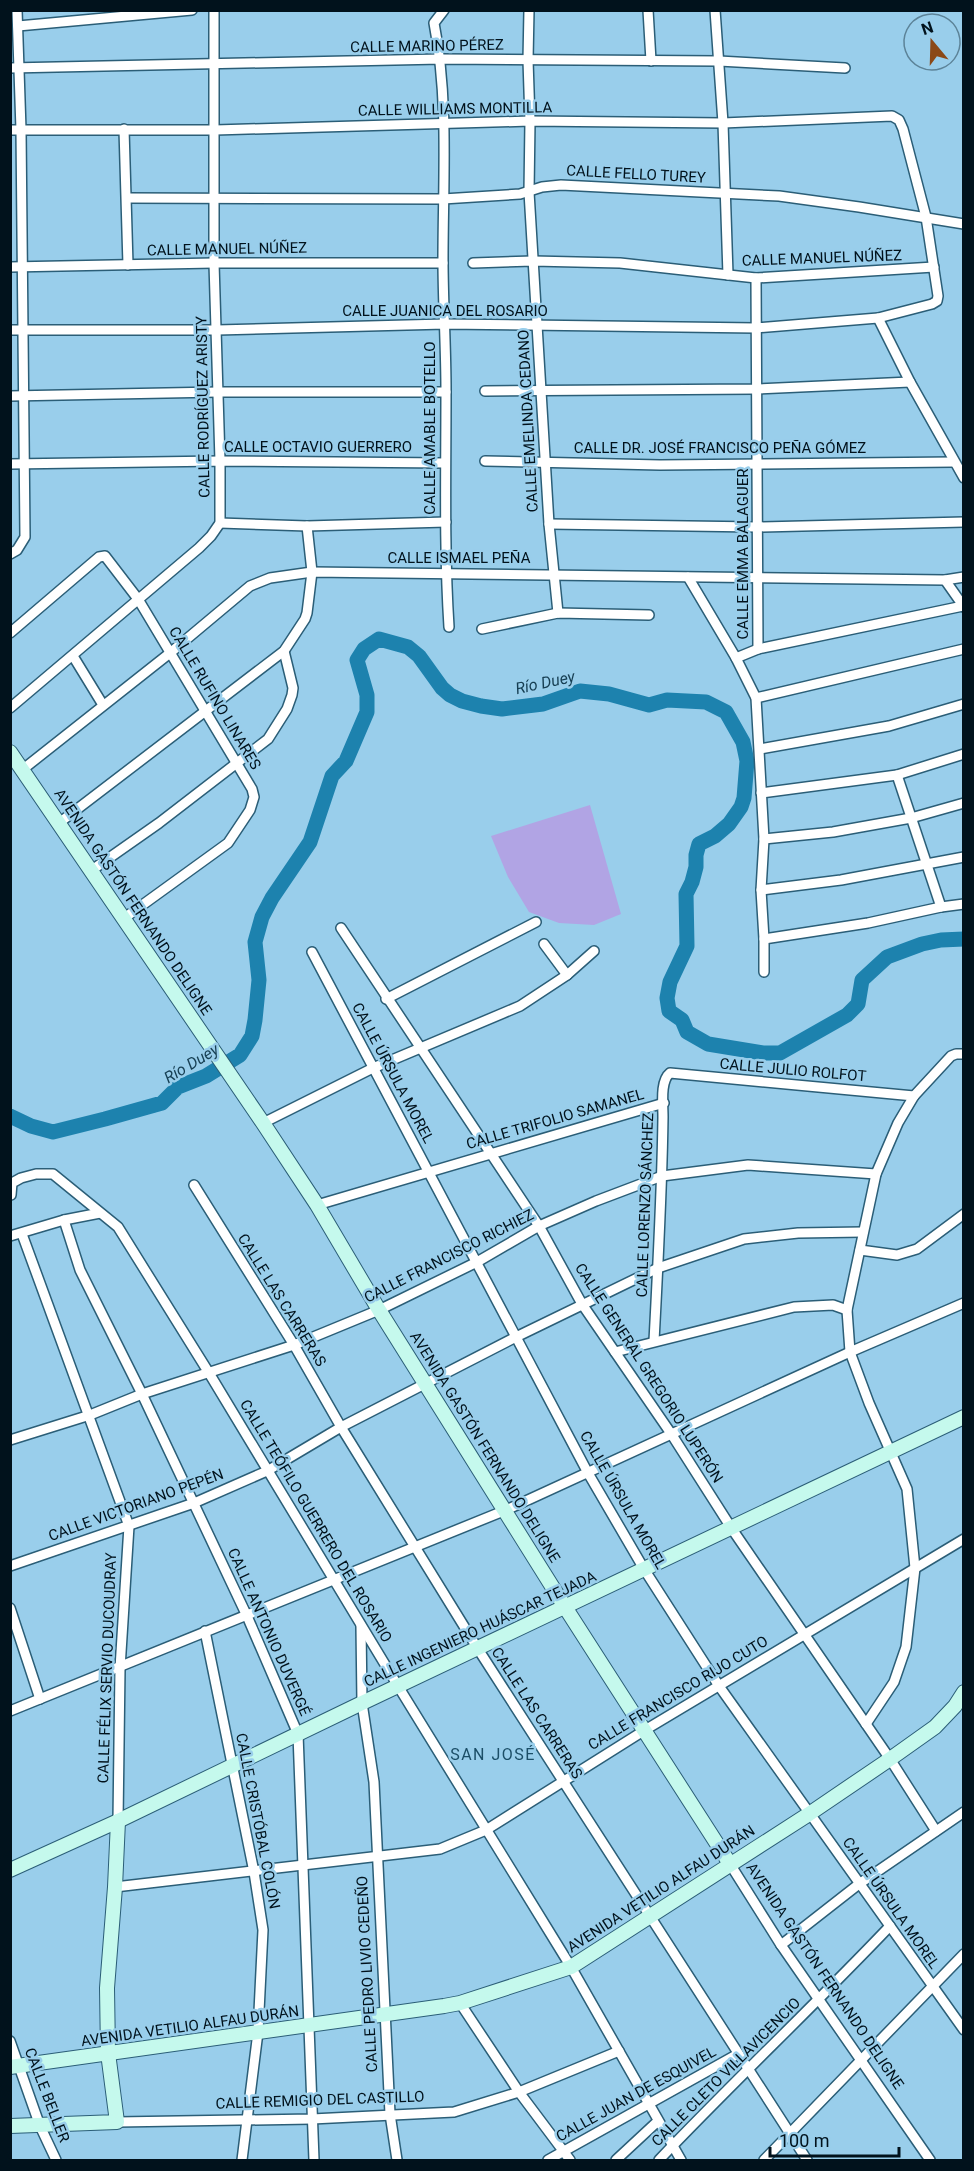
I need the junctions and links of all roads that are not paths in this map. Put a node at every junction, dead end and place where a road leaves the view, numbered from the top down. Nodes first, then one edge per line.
1 (17, 10) edge
2 (192, 10) edge
3 (214, 10) edge
4 (529, 10) edge
5 (648, 10) edge
6 (715, 10) edge
7 (442, 12) edge
8 (18, 26) junction
9 (441, 59) junction
10 (528, 60) junction
11 (651, 61) junction
12 (719, 61) junction
13 (213, 65) junction
14 (15, 68) edge
15 (845, 68) dead end
16 (530, 121) junction
17 (443, 123) junction
18 (723, 123) junction
19 (124, 129) junction
20 (10, 130) edge
21 (21, 130) junction
22 (214, 130) junction
23 (529, 192) junction
24 (724, 194) junction
25 (127, 198) junction
26 (215, 198) junction
27 (443, 199) junction
28 (10, 205) edge
29 (22, 205) junction
30 (926, 217) junction
31 (963, 224) edge
32 (533, 261) junction
33 (214, 263) junction
34 (443, 263) junction
35 (473, 263) dead end
36 (128, 265) junction
37 (22, 266) junction
38 (10, 267) edge
39 (933, 267) junction
40 (728, 275) junction
41 (756, 278) junction
42 (878, 318) junction
43 (445, 324) junction
44 (537, 325) junction
45 (756, 328) junction
46 (10, 330) edge
47 (23, 330) junction
48 (217, 330) junction
49 (910, 382) junction
50 (540, 389) junction
51 (756, 389) junction
52 (485, 391) dead end
53 (218, 392) junction
54 (446, 392) junction
55 (10, 396) edge
56 (24, 396) junction
57 (220, 461) junction
58 (485, 461) dead end
59 (545, 462) junction
60 (954, 462) junction
61 (445, 463) junction
62 (758, 463) junction
63 (10, 464) edge
64 (25, 464) junction
65 (963, 478) edge
66 (446, 522) junction
67 (963, 522) edge
68 (220, 523) junction
69 (549, 524) junction
70 (307, 526) junction
71 (757, 527) junction
72 (10, 554) edge
73 (312, 572) junction
74 (445, 574) junction
75 (555, 574) junction
76 (688, 577) junction
77 (963, 577) edge
78 (758, 578) junction
79 (945, 580) junction
80 (138, 599) junction
81 (963, 607) edge
82 (558, 613) junction
83 (649, 615) dead end
84 (448, 627) dead end
85 (482, 629) dead end
86 (10, 633) edge
87 (963, 649) edge
88 (758, 650) junction
89 (284, 651) junction
90 (170, 653) junction
91 (73, 656) junction
92 (736, 658) junction
93 (756, 698) junction
94 (963, 704) edge
95 (103, 705) junction
96 (10, 708) edge
97 (204, 710) junction
98 (760, 749) junction
99 (10, 752) edge
100 (963, 754) edge
101 (237, 763) junction
102 (22, 770) junction
103 (897, 775) junction
104 (761, 793) junction
105 (963, 803) edge
106 (911, 818) junction
107 (59, 824) junction
108 (764, 839) junction
109 (963, 857) edge
110 (926, 864) junction
111 (92, 870) junction
112 (761, 890) junction
113 (963, 904) edge
114 (941, 907) junction
115 (123, 919) junction
116 (536, 922) dead end
117 (341, 928) dead end
118 (764, 939) junction
119 (544, 944) dead end
120 (312, 951) dead end
121 (594, 951) dead end
122 (764, 972) dead end
123 (567, 975) junction
124 (386, 999) junction
125 (420, 1048) junction
126 (963, 1054) edge
127 (373, 1068) junction
128 (670, 1073) joint
129 (914, 1096) junction
130 (663, 1103) junction
131 (263, 1123) junction
132 (490, 1154) junction
133 (429, 1172) junction
134 (876, 1174) junction
135 (662, 1176) junction
136 (194, 1185) dead end
137 (11, 1195) edge
138 (317, 1205) junction
139 (100, 1213) junction
140 (963, 1214) edge
141 (64, 1220) junction
142 (539, 1226) junction
143 (863, 1232) junction
144 (22, 1234) junction
145 (10, 1236) edge
146 (860, 1250) junction
147 (477, 1262) junction
148 (658, 1268) junction
149 (963, 1303) edge
150 (582, 1304) junction
151 (379, 1310) junction
152 (847, 1310) junction
153 (516, 1337) junction
154 (654, 1341) junction
155 (294, 1345) junction
156 (615, 1352) junction
157 (850, 1352) junction
158 (209, 1373) junction
159 (425, 1385) junction
160 (142, 1394) junction
161 (90, 1415) junction
162 (963, 1417) edge
163 (341, 1427) junction
164 (672, 1435) junction
165 (10, 1440) edge
166 (890, 1452) junction
167 (267, 1470) junction
168 (588, 1473) junction
169 (194, 1503) junction
170 (506, 1510) junction
171 (129, 1526) junction
172 (732, 1529) junction
173 (963, 1539) edge
174 (415, 1547) junction
175 (10, 1566) edge
176 (915, 1568) junction
177 (644, 1569) junction
178 (335, 1580) junction
179 (565, 1607) junction
180 (10, 1608) edge
181 (247, 1616) junction
182 (361, 1623) junction
183 (205, 1631) junction
184 (805, 1634) junction
185 (478, 1648) junction
186 (120, 1668) junction
187 (398, 1686) junction
188 (719, 1686) junction
189 (963, 1692) edge
190 (40, 1699) junction
191 (362, 1703) junction
192 (10, 1711) edge
193 (866, 1724) junction
194 (645, 1730) junction
195 (298, 1734) junction
196 (890, 1759) junction
197 (232, 1767) junction
198 (564, 1782) junction
199 (963, 1812) edge
200 (809, 1814) junction
201 (118, 1821) junction
202 (486, 1830) junction
203 (936, 1830) junction
204 (376, 1857) junction
205 (730, 1864) junction
206 (304, 1865) junction
207 (10, 1870) edge
208 (254, 1872) junction
209 (859, 1884) junction
210 (116, 1887) junction
211 (649, 1917) junction
212 (890, 1926) junction
213 (781, 1945) junction
214 (963, 1954) edge
215 (571, 1967) junction
216 (933, 1987) junction
217 (819, 2000) junction
218 (460, 2003) junction
219 (385, 2014) junction
220 (309, 2026) junction
221 (963, 2030) edge
222 (258, 2032) junction
223 (10, 2041) edge
224 (619, 2051) junction
225 (108, 2053) junction
226 (738, 2054) junction
227 (861, 2061) junction
228 (15, 2067) edge
229 (747, 2068) junction
230 (519, 2092) junction
231 (648, 2105) junction
232 (390, 2114) junction
233 (312, 2119) junction
234 (248, 2120) junction
235 (658, 2121) junction
236 (117, 2122) junction
237 (10, 2126) edge
238 (40, 2126) junction
239 (790, 2133) junction
240 (672, 2146) junction
241 (563, 2152) junction
242 (56, 2160) edge
243 (242, 2160) edge
244 (314, 2160) edge
245 (397, 2160) edge
246 (548, 2160) edge
247 (570, 2160) edge
248 (616, 2160) edge
249 (659, 2160) edge
250 (681, 2160) edge
251 (764, 2160) edge
252 (807, 2160) edge
253 (930, 2160) edge

1 - 8 street
2 - 8 street
3 - 13 street, CALLE RODRÍGUEZ ARISTY
4 - 10 street, CALLE EMELINDA CEDANO
5 - 11 street
6 - 12 street
7 - 9 street, CALLE AMABLE BOTELLO
8 - 14 street
9 - 10 street, CALLE MARINO PÉREZ
9 - 13 street, CALLE MARINO PÉREZ
9 - 17 street, CALLE AMABLE BOTELLO
10 - 11 street, CALLE MARINO PÉREZ
10 - 16 street, CALLE EMELINDA CEDANO
11 - 12 street, CALLE MARINO PÉREZ
12 - 15 street, CALLE MARINO PÉREZ
12 - 18 street
13 - 14 street, CALLE MARINO PÉREZ
13 - 22 street, CALLE RODRÍGUEZ ARISTY
14 - 21 street
16 - 17 street, CALLE WILLIAMS MONTILLA
16 - 18 street, CALLE WILLIAMS MONTILLA
16 - 23 street, CALLE EMELINDA CEDANO
17 - 22 street, CALLE WILLIAMS MONTILLA
17 - 27 street, CALLE AMABLE BOTELLO
18 - 24 street
18 - 30 street, CALLE WILLIAMS MONTILLA
19 - 21 street, CALLE WILLIAMS MONTILLA
19 - 22 street, CALLE WILLIAMS MONTILLA
19 - 25 street
20 - 21 street, CALLE WILLIAMS MONTILLA
21 - 29 street
22 - 26 street, CALLE RODRÍGUEZ ARISTY
23 - 24 street, CALLE FELLO TUREY
23 - 27 street, CALLE FELLO TUREY
23 - 32 street, CALLE EMELINDA CEDANO
24 - 30 street, CALLE FELLO TUREY
24 - 40 street
25 - 26 street, CALLE FELLO TUREY
25 - 36 street
26 - 27 street, CALLE FELLO TUREY
26 - 33 street, CALLE RODRÍGUEZ ARISTY
27 - 34 street, CALLE AMABLE BOTELLO
28 - 29 street
29 - 37 street
30 - 31 street, CALLE FELLO TUREY
30 - 39 street
32 - 35 street, CALLE MANUEL NÚÑEZ
32 - 40 street, CALLE MANUEL NÚÑEZ
32 - 44 street, CALLE EMELINDA CEDANO
33 - 34 street, CALLE MANUEL NÚÑEZ
33 - 36 street, CALLE MANUEL NÚÑEZ
33 - 48 street, CALLE RODRÍGUEZ ARISTY
34 - 43 street, CALLE AMABLE BOTELLO
36 - 37 street, CALLE MANUEL NÚÑEZ
37 - 38 street, CALLE MANUEL NÚÑEZ
37 - 47 street
39 - 41 street, CALLE MANUEL NÚÑEZ
39 - 42 street, CALLE JUANICA DEL ROSARIO
40 - 41 street, CALLE MANUEL NÚÑEZ
41 - 45 street, CALLE EMMA BALAGUER
42 - 45 street, CALLE JUANICA DEL ROSARIO
42 - 49 street
43 - 44 street, CALLE JUANICA DEL ROSARIO
43 - 48 street, CALLE JUANICA DEL ROSARIO
43 - 54 street, CALLE AMABLE BOTELLO
44 - 45 street, CALLE JUANICA DEL ROSARIO
44 - 50 street, CALLE EMELINDA CEDANO
45 - 51 street, CALLE EMMA BALAGUER
46 - 47 street, CALLE JUANICA DEL ROSARIO
47 - 48 street, CALLE JUANICA DEL ROSARIO
47 - 56 street
48 - 53 street, CALLE RODRÍGUEZ ARISTY
49 - 51 street
49 - 60 street
50 - 51 street
50 - 52 street
50 - 59 street, CALLE EMELINDA CEDANO
51 - 62 street, CALLE EMMA BALAGUER
53 - 54 street
53 - 56 street
53 - 57 street, CALLE RODRÍGUEZ ARISTY
54 - 61 street, CALLE AMABLE BOTELLO
55 - 56 street
56 - 64 street
57 - 61 street, CALLE OCTAVIO GUERRERO
57 - 64 street, CALLE OCTAVIO GUERRERO
57 - 68 street, CALLE RODRÍGUEZ ARISTY
58 - 59 street, CALLE DR. JOSÉ FRANCISCO PEÑA GÓMEZ
59 - 62 street, CALLE DR. JOSÉ FRANCISCO PEÑA GÓMEZ
59 - 69 street, CALLE EMELINDA CEDANO
60 - 62 street, CALLE DR. JOSÉ FRANCISCO PEÑA GÓMEZ
60 - 65 street
61 - 66 street, CALLE AMABLE BOTELLO
62 - 71 street, CALLE EMMA BALAGUER
63 - 64 street, CALLE OCTAVIO GUERRERO
64 - 72 street
66 - 70 street
66 - 74 street, CALLE AMABLE BOTELLO
67 - 71 street
68 - 70 street
68 - 80 street
69 - 71 street
69 - 75 street, CALLE EMELINDA CEDANO
70 - 73 street
71 - 78 street, CALLE EMMA BALAGUER
73 - 74 street, CALLE ISMAEL PEÑA
73 - 89 street
73 - 90 street, CALLE ISMAEL PEÑA
74 - 75 street, CALLE ISMAEL PEÑA
74 - 84 street, CALLE AMABLE BOTELLO
75 - 76 street, CALLE ISMAEL PEÑA
75 - 82 street, CALLE EMELINDA CEDANO
76 - 78 street, CALLE ISMAEL PEÑA
76 - 92 street
77 - 79 street, CALLE ISMAEL PEÑA
78 - 79 street, CALLE ISMAEL PEÑA
78 - 88 street, CALLE EMMA BALAGUER
79 - 81 street
80 - 86 street, CALLE RUFINO LINARES
80 - 90 street, CALLE RUFINO LINARES
80 - 91 street
81 - 88 street
82 - 83 street
82 - 85 street
87 - 93 street
88 - 92 street
89 - 97 street
89 - 101 street
90 - 95 street, CALLE ISMAEL PEÑA
90 - 97 street, CALLE RUFINO LINARES
91 - 95 street
91 - 96 street
92 - 93 street
93 - 98 street
94 - 98 street
95 - 102 street, CALLE ISMAEL PEÑA
97 - 101 street, CALLE RUFINO LINARES
97 - 107 street
98 - 104 street
99 - 102 main road, AVENIDA GASTÓN FERNANDO DELIGNE
100 - 103 street
101 - 111 street
101 - 115 street, CALLE RUFINO LINARES
102 - 107 main road, AVENIDA GASTÓN FERNANDO DELIGNE
103 - 104 street
103 - 106 street
104 - 108 street
105 - 106 street
106 - 108 street
106 - 110 street
107 - 111 main road, AVENIDA GASTÓN FERNANDO DELIGNE
108 - 112 street
109 - 110 street
110 - 112 street
110 - 114 street
111 - 115 main road, AVENIDA GASTÓN FERNANDO DELIGNE
112 - 118 street
113 - 114 street
114 - 118 street
115 - 131 main road, AVENIDA GASTÓN FERNANDO DELIGNE
116 - 124 street
117 - 124 street, CALLE GENERAL GREGORIO LUPERÓN
118 - 122 street
119 - 123 street
120 - 127 street, CALLE ÚRSULA MOREL
121 - 123 street
123 - 125 street
124 - 125 street, CALLE GENERAL GREGORIO LUPERÓN
125 - 127 street
125 - 132 street, CALLE GENERAL GREGORIO LUPERÓN
126 - 129 street
127 - 131 street
127 - 133 street, CALLE ÚRSULA MOREL
128 - 129 street, CALLE JULIO ROLFOT
128 - 130 street, CALLE LORENZO SÁNCHEZ
129 - 134 street
130 - 132 street, CALLE TRIFOLIO SAMANEL
130 - 135 street, CALLE LORENZO SÁNCHEZ
131 - 138 main road, AVENIDA GASTÓN FERNANDO DELIGNE
132 - 133 street, CALLE TRIFOLIO SAMANEL
132 - 142 street, CALLE GENERAL GREGORIO LUPERÓN
133 - 138 street, CALLE TRIFOLIO SAMANEL
133 - 147 street, CALLE ÚRSULA MOREL
134 - 135 street, CALLE FRANCISCO RICHIEZ
134 - 143 street
135 - 142 street, CALLE FRANCISCO RICHIEZ
135 - 148 street, CALLE LORENZO SÁNCHEZ
136 - 155 street, CALLE LAS CARRERAS
137 - 139 street, CALLE TEÓFILO GUERRERO DEL ROSARIO
138 - 151 main road, AVENIDA GASTÓN FERNANDO DELIGNE
139 - 141 street
139 - 158 street, CALLE TEÓFILO GUERRERO DEL ROSARIO
140 - 146 street
141 - 144 street
141 - 160 street, CALLE ANTONIO DUVERGÉ
142 - 147 street, CALLE FRANCISCO RICHIEZ
142 - 150 street, CALLE GENERAL GREGORIO LUPERÓN
143 - 146 street
143 - 148 street, CALLE VICTORIANO PEPÉN
144 - 145 street
144 - 161 street, CALLE FÉLIX SERVIO DUCOUDRAY
146 - 152 street
147 - 151 street, CALLE FRANCISCO RICHIEZ
147 - 153 street, CALLE ÚRSULA MOREL
148 - 150 street, CALLE VICTORIANO PEPÉN
148 - 154 street, CALLE LORENZO SÁNCHEZ
149 - 157 street
150 - 153 street, CALLE VICTORIANO PEPÉN
150 - 156 street, CALLE GENERAL GREGORIO LUPERÓN
151 - 155 street, CALLE FRANCISCO RICHIEZ
151 - 159 main road, AVENIDA GASTÓN FERNANDO DELIGNE
152 - 154 street
152 - 157 street
153 - 159 street, CALLE VICTORIANO PEPÉN
153 - 168 street, CALLE ÚRSULA MOREL
154 - 156 street
155 - 158 street, CALLE FRANCISCO RICHIEZ
155 - 163 street, CALLE LAS CARRERAS
156 - 164 street, CALLE GENERAL GREGORIO LUPERÓN
157 - 164 street
157 - 166 street
158 - 160 street, CALLE FRANCISCO RICHIEZ
158 - 167 street, CALLE TEÓFILO GUERRERO DEL ROSARIO
159 - 163 street, CALLE VICTORIANO PEPÉN
159 - 170 main road, AVENIDA GASTÓN FERNANDO DELIGNE
160 - 161 street, CALLE FRANCISCO RICHIEZ
160 - 169 street, CALLE ANTONIO DUVERGÉ
161 - 165 street, CALLE FRANCISCO RICHIEZ
161 - 171 street, CALLE FÉLIX SERVIO DUCOUDRAY
162 - 166 main road, CALLE INGENIERO HUÁSCAR TEJADA
163 - 167 street, CALLE VICTORIANO PEPÉN
163 - 174 street, CALLE LAS CARRERAS
164 - 168 street
164 - 172 street, CALLE GENERAL GREGORIO LUPERÓN
166 - 172 main road, CALLE INGENIERO HUÁSCAR TEJADA
166 - 176 street
167 - 169 street, CALLE VICTORIANO PEPÉN
167 - 178 street, CALLE TEÓFILO GUERRERO DEL ROSARIO
168 - 170 street
168 - 177 street, CALLE ÚRSULA MOREL
169 - 171 street, CALLE VICTORIANO PEPÉN
169 - 181 street, CALLE ANTONIO DUVERGÉ
170 - 174 street
170 - 179 main road, AVENIDA GASTÓN FERNANDO DELIGNE
171 - 175 street, CALLE VICTORIANO PEPÉN
171 - 186 street, CALLE FÉLIX SERVIO DUCOUDRAY
172 - 177 main road, CALLE INGENIERO HUÁSCAR TEJADA
172 - 184 street, CALLE GENERAL GREGORIO LUPERÓN
173 - 176 street, CALLE FRANCISCO RIJO CUTO
174 - 178 street
174 - 185 street, CALLE LAS CARRERAS
176 - 184 street, CALLE FRANCISCO RIJO CUTO
176 - 193 street
177 - 179 main road, CALLE INGENIERO HUÁSCAR TEJADA
177 - 188 street, CALLE ÚRSULA MOREL
178 - 181 street
178 - 182 street, CALLE TEÓFILO GUERRERO DEL ROSARIO
179 - 185 main road, CALLE INGENIERO HUÁSCAR TEJADA
179 - 194 main road, AVENIDA GASTÓN FERNANDO DELIGNE
180 - 190 street
181 - 183 street
181 - 195 street, CALLE ANTONIO DUVERGÉ
182 - 187 street, CALLE TEÓFILO GUERRERO DEL ROSARIO
182 - 191 street, CALLE PEDRO LIVIO CEDEÑO
183 - 186 street
183 - 197 street, CALLE CRISTÓBAL COLÓN
184 - 188 street, CALLE FRANCISCO RIJO CUTO
184 - 193 street, CALLE GENERAL GREGORIO LUPERÓN
185 - 187 main road, CALLE INGENIERO HUÁSCAR TEJADA
185 - 198 street, CALLE LAS CARRERAS
186 - 190 street
186 - 201 street, CALLE FÉLIX SERVIO DUCOUDRAY
187 - 191 main road, CALLE INGENIERO HUÁSCAR TEJADA
187 - 202 street, CALLE TEÓFILO GUERRERO DEL ROSARIO
188 - 194 street, CALLE FRANCISCO RIJO CUTO
188 - 200 street, CALLE ÚRSULA MOREL
189 - 196 main road, AVENIDA VETILIO ALFAU DURÁN
190 - 192 street
191 - 195 main road, CALLE INGENIERO HUÁSCAR TEJADA
191 - 204 street, CALLE PEDRO LIVIO CEDEÑO
193 - 196 street, CALLE GENERAL GREGORIO LUPERÓN
194 - 198 street, CALLE FRANCISCO RIJO CUTO
194 - 205 main road, AVENIDA GASTÓN FERNANDO DELIGNE
195 - 197 main road, CALLE INGENIERO HUÁSCAR TEJADA
195 - 206 street, CALLE ANTONIO DUVERGÉ
196 - 200 main road, AVENIDA VETILIO ALFAU DURÁN
196 - 203 street, CALLE GENERAL GREGORIO LUPERÓN
197 - 201 main road, CALLE INGENIERO HUÁSCAR TEJADA
197 - 208 street, CALLE CRISTÓBAL COLÓN
198 - 202 street, CALLE FRANCISCO RIJO CUTO
198 - 211 street, CALLE LAS CARRERAS
199 - 203 street
200 - 205 main road, AVENIDA VETILIO ALFAU DURÁN
200 - 209 street, CALLE ÚRSULA MOREL
201 - 207 main road, CALLE INGENIERO HUÁSCAR TEJADA
201 - 210 main road, CALLE FÉLIX SERVIO DUCOUDRAY
202 - 204 street, CALLE FRANCISCO RIJO CUTO
202 - 215 street, CALLE TEÓFILO GUERRERO DEL ROSARIO
203 - 209 street
204 - 206 street, CALLE FRANCISCO RIJO CUTO
204 - 219 street, CALLE PEDRO LIVIO CEDEÑO
205 - 211 main road, AVENIDA VETILIO ALFAU DURÁN
205 - 213 street, AVENIDA GASTÓN FERNANDO DELIGNE
206 - 208 street, CALLE FRANCISCO RIJO CUTO
206 - 220 street, CALLE ANTONIO DUVERGÉ
208 - 210 street, CALLE FRANCISCO RIJO CUTO
208 - 222 street, CALLE CRISTÓBAL COLÓN
209 - 212 street, CALLE ÚRSULA MOREL
209 - 213 street
210 - 225 main road, CALLE FÉLIX SERVIO DUCOUDRAY
211 - 215 main road, AVENIDA VETILIO ALFAU DURÁN
211 - 226 street, CALLE LAS CARRERAS
212 - 216 street, CALLE ÚRSULA MOREL
212 - 217 street, CALLE CLETO VILLAVICENCIO
213 - 217 street, AVENIDA GASTÓN FERNANDO DELIGNE
214 - 216 street
215 - 218 main road, AVENIDA VETILIO ALFAU DURÁN
215 - 224 street, CALLE TEÓFILO GUERRERO DEL ROSARIO
216 - 221 street, CALLE ÚRSULA MOREL
216 - 227 street
217 - 227 street, AVENIDA GASTÓN FERNANDO DELIGNE
217 - 229 street, CALLE CLETO VILLAVICENCIO
218 - 219 main road, AVENIDA VETILIO ALFAU DURÁN
218 - 230 street
219 - 220 main road, AVENIDA VETILIO ALFAU DURÁN
219 - 232 street, CALLE PEDRO LIVIO CEDEÑO
220 - 222 main road, AVENIDA VETILIO ALFAU DURÁN
220 - 233 street, CALLE ANTONIO DUVERGÉ
222 - 225 main road, AVENIDA VETILIO ALFAU DURÁN
222 - 234 street, CALLE CRISTÓBAL COLÓN
223 - 228 street, CALLE BELLER
224 - 230 street, CALLE REMIGIO DEL CASTILLO
224 - 231 street, CALLE TEÓFILO GUERRERO DEL ROSARIO
225 - 228 main road, AVENIDA VETILIO ALFAU DURÁN
225 - 236 main road, CALLE FÉLIX SERVIO DUCOUDRAY
226 - 229 street, CALLE LAS CARRERAS
226 - 231 street, CALLE JUAN DE ESQUIVEL
227 - 239 street
227 - 253 street, AVENIDA GASTÓN FERNANDO DELIGNE
228 - 238 street, CALLE BELLER
229 - 239 street, CALLE LAS CARRERAS
229 - 240 street, CALLE CLETO VILLAVICENCIO
230 - 232 street, CALLE REMIGIO DEL CASTILLO
230 - 241 street
231 - 235 street, CALLE TEÓFILO GUERRERO DEL ROSARIO
231 - 241 street, CALLE JUAN DE ESQUIVEL
232 - 233 street, CALLE REMIGIO DEL CASTILLO
232 - 245 street, CALLE PEDRO LIVIO CEDEÑO
233 - 234 street, CALLE REMIGIO DEL CASTILLO
233 - 244 street, CALLE ANTONIO DUVERGÉ
234 - 236 street, CALLE REMIGIO DEL CASTILLO
234 - 243 street, CALLE CRISTÓBAL COLÓN
235 - 240 street, CALLE TEÓFILO GUERRERO DEL ROSARIO
235 - 248 street
236 - 238 main road, CALLE REMIGIO DEL CASTILLO
237 - 238 main road, CALLE REMIGIO DEL CASTILLO
238 - 242 street, CALLE BELLER
239 - 251 street
239 - 252 street, CALLE LAS CARRERAS
240 - 249 street, CALLE CLETO VILLAVICENCIO
240 - 250 street, CALLE TEÓFILO GUERRERO DEL ROSARIO
241 - 246 street, CALLE JUAN DE ESQUIVEL
241 - 247 street

